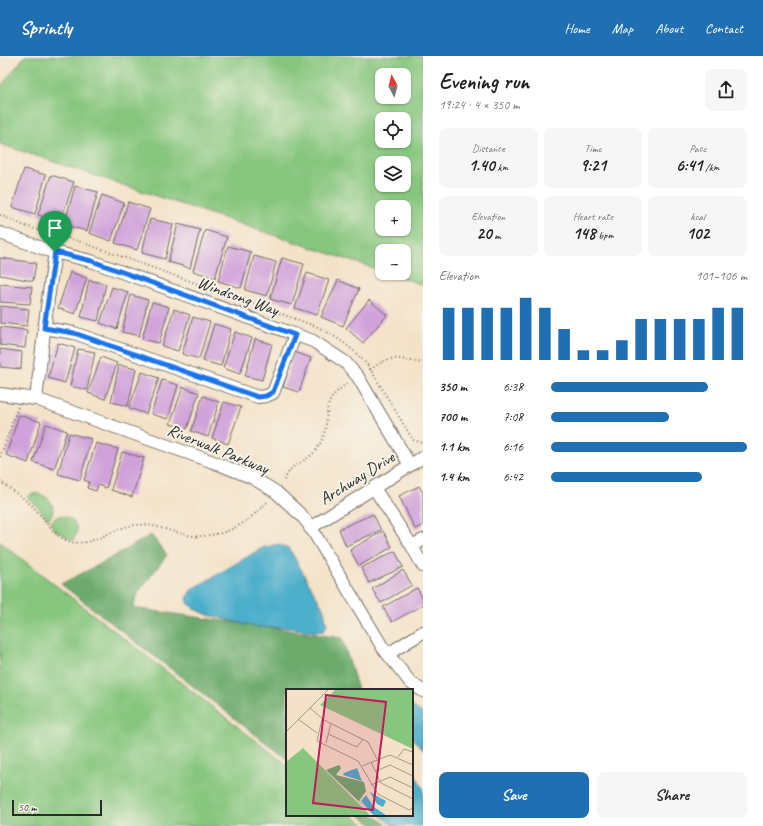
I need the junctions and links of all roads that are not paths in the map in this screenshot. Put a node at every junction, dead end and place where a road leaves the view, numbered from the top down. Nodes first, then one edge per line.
1 (0, 232) edge
2 (55, 252) junction
3 (44, 328) junction
4 (295, 335) junction
5 (0, 394) edge
6 (36, 399) junction
7 (423, 457) edge
8 (410, 465) junction
9 (374, 488) junction
10 (310, 528) junction
11 (423, 540) edge
12 (412, 546) junction
13 (423, 566) edge
14 (423, 632) edge
15 (388, 654) junction
16 (423, 691) edge

1 - 2 street, Windsong Way
2 - 3 street
2 - 4 street, Windsong Way
3 - 4 street
3 - 6 street
4 - 8 street, Windsong Way
5 - 6 street, Riverwalk Parkway
6 - 10 street, Riverwalk Parkway
7 - 8 street, Archway Drive
8 - 9 street, Archway Drive
9 - 10 street, Archway Drive
9 - 12 street
10 - 15 street, Riverwalk Parkway
11 - 12 street
12 - 13 street
14 - 15 street
15 - 16 street, Riverwalk Parkway

